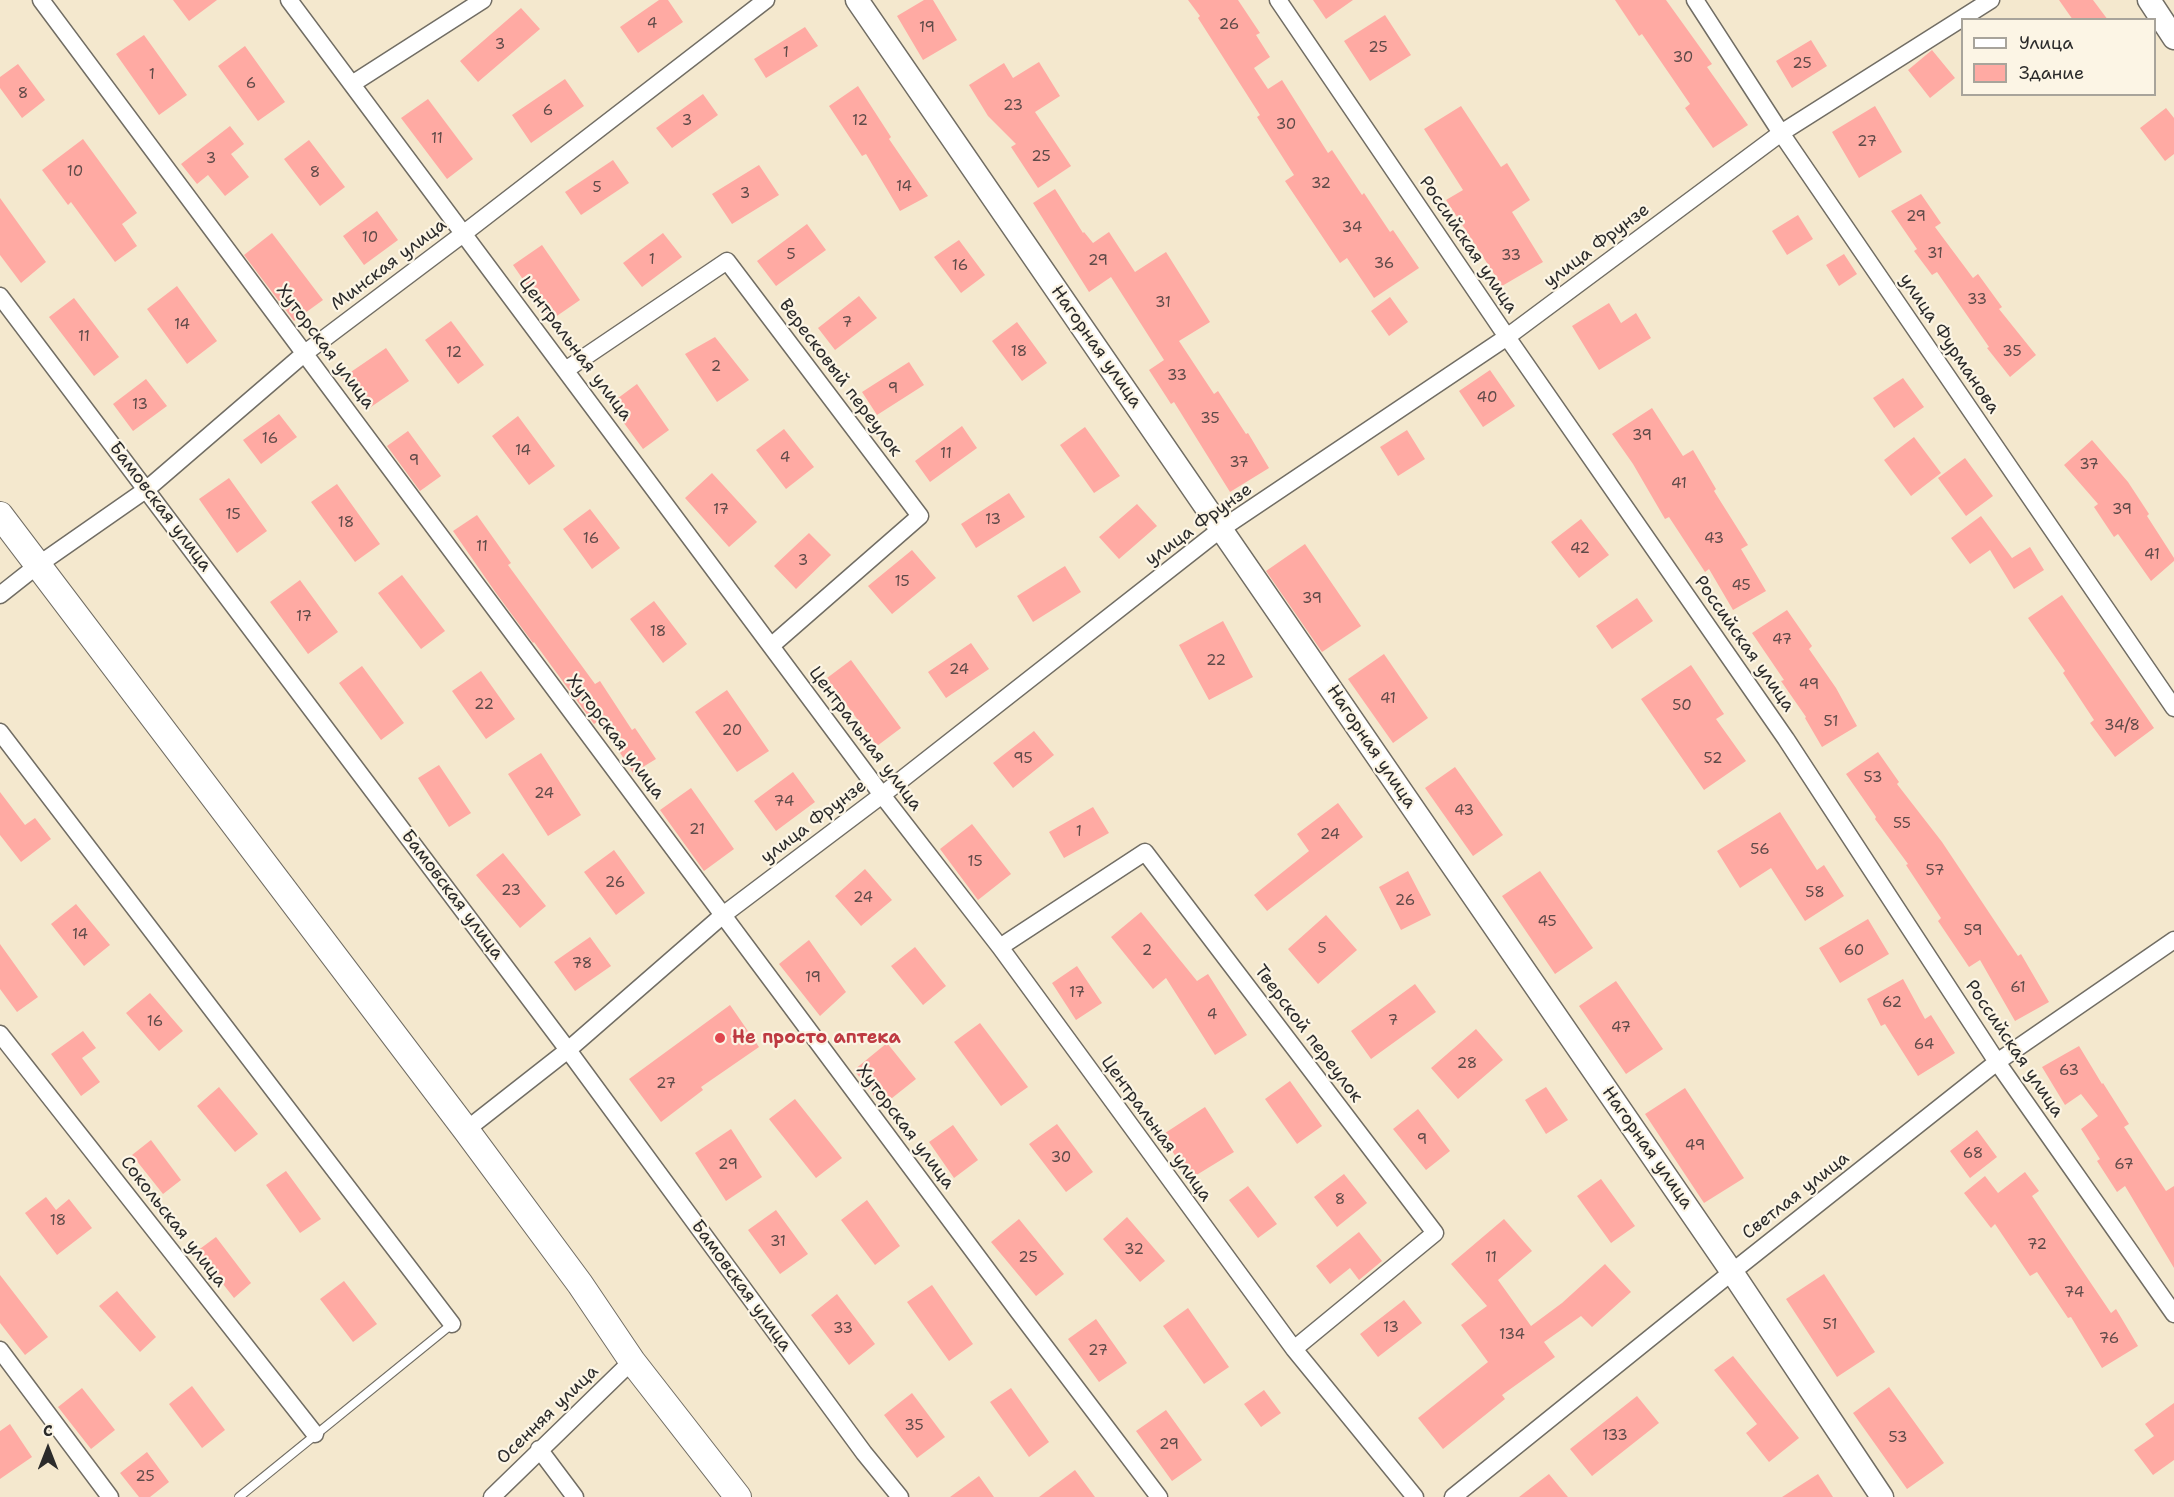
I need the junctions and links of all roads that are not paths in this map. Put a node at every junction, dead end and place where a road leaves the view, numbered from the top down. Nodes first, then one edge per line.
1 (41, 0) edge
2 (290, 0) edge
3 (483, 0) edge
4 (766, 0) edge
5 (857, 0) edge
6 (1278, 0) edge
7 (1695, 0) edge
8 (1991, 0) edge
9 (2149, 0) edge
10 (1962, 18) edge
11 (1961, 19) edge
12 (2174, 38) edge
13 (352, 84) junction
14 (1780, 133) junction
15 (462, 234) junction
16 (0, 296) edge
17 (1507, 337) junction
18 (305, 352) junction
19 (567, 369) junction
20 (147, 489) junction
21 (0, 515) edge
22 (1221, 529) junction
23 (38, 565) junction
24 (0, 595) edge
25 (771, 646) junction
26 (2174, 708) edge
27 (0, 732) edge
28 (882, 795) junction
29 (723, 915) junction
30 (2174, 940) edge
31 (1000, 947) junction
32 (0, 1034) edge
33 (568, 1050) junction
34 (1997, 1062) junction
35 (466, 1130) junction
36 (1732, 1272) junction
37 (2174, 1314) edge
38 (452, 1324) joint
39 (1294, 1349) junction
40 (0, 1350) edge
41 (632, 1361) junction
42 (315, 1434) junction
43 (539, 1449) junction
44 (110, 1497) edge
45 (239, 1497) edge
46 (492, 1497) edge
47 (575, 1497) edge
48 (738, 1497) edge
49 (900, 1497) edge
50 (1159, 1497) edge
51 (1415, 1497) edge
52 (1453, 1497) edge
53 (1882, 1497) edge

1 - 18 street, Хуторская улица
2 - 13 street, Центральная улица
3 - 13 street
4 - 15 street, Минская улица
5 - 22 street, Нагорная улица
6 - 17 street, Российская улица
7 - 14 street, улица Фурманова
8 - 10 street, улица Фрунзе
9 - 12 street
11 - 14 street, улица Фрунзе
13 - 15 street, Центральная улица
14 - 17 street, улица Фрунзе
14 - 26 street, улица Фурманова
15 - 18 street, Минская улица
15 - 19 street, Центральная улица
16 - 20 street, Бамовская улица
17 - 22 street, улица Фрунзе
17 - 34 street, Российская улица
18 - 20 street, Минская улица
18 - 29 street, Хуторская улица
19 - 25 street, Центральная улица
19 - 25 street, Вересковый переулок
20 - 23 street, Минская улица
20 - 33 street, Бамовская улица
21 - 23 main road
22 - 28 street, улица Фрунзе
22 - 36 street, Нагорная улица
23 - 24 street, Минская улица
23 - 35 main road
25 - 28 street, Центральная улица
27 - 38 street
28 - 29 street, улица Фрунзе
28 - 31 street, Центральная улица
29 - 33 street, улица Фрунзе
29 - 50 street, Хуторская улица
30 - 34 street, Светлая улица
31 - 39 street, Центральная улица
31 - 39 street, Тверской переулок
32 - 42 street, Сокольская улица
33 - 35 street, улица Фрунзе
33 - 49 street, Бамовская улица
34 - 36 street, Светлая улица
34 - 37 street, Российская улица
35 - 41 main road
36 - 52 street, Светлая улица
36 - 53 street, Нагорная улица
38 - 42 lane
39 - 51 street, Центральная улица
40 - 44 street
41 - 43 street, Осенняя улица
41 - 48 main road
42 - 45 lane
43 - 46 street, Осенняя улица
43 - 47 street

